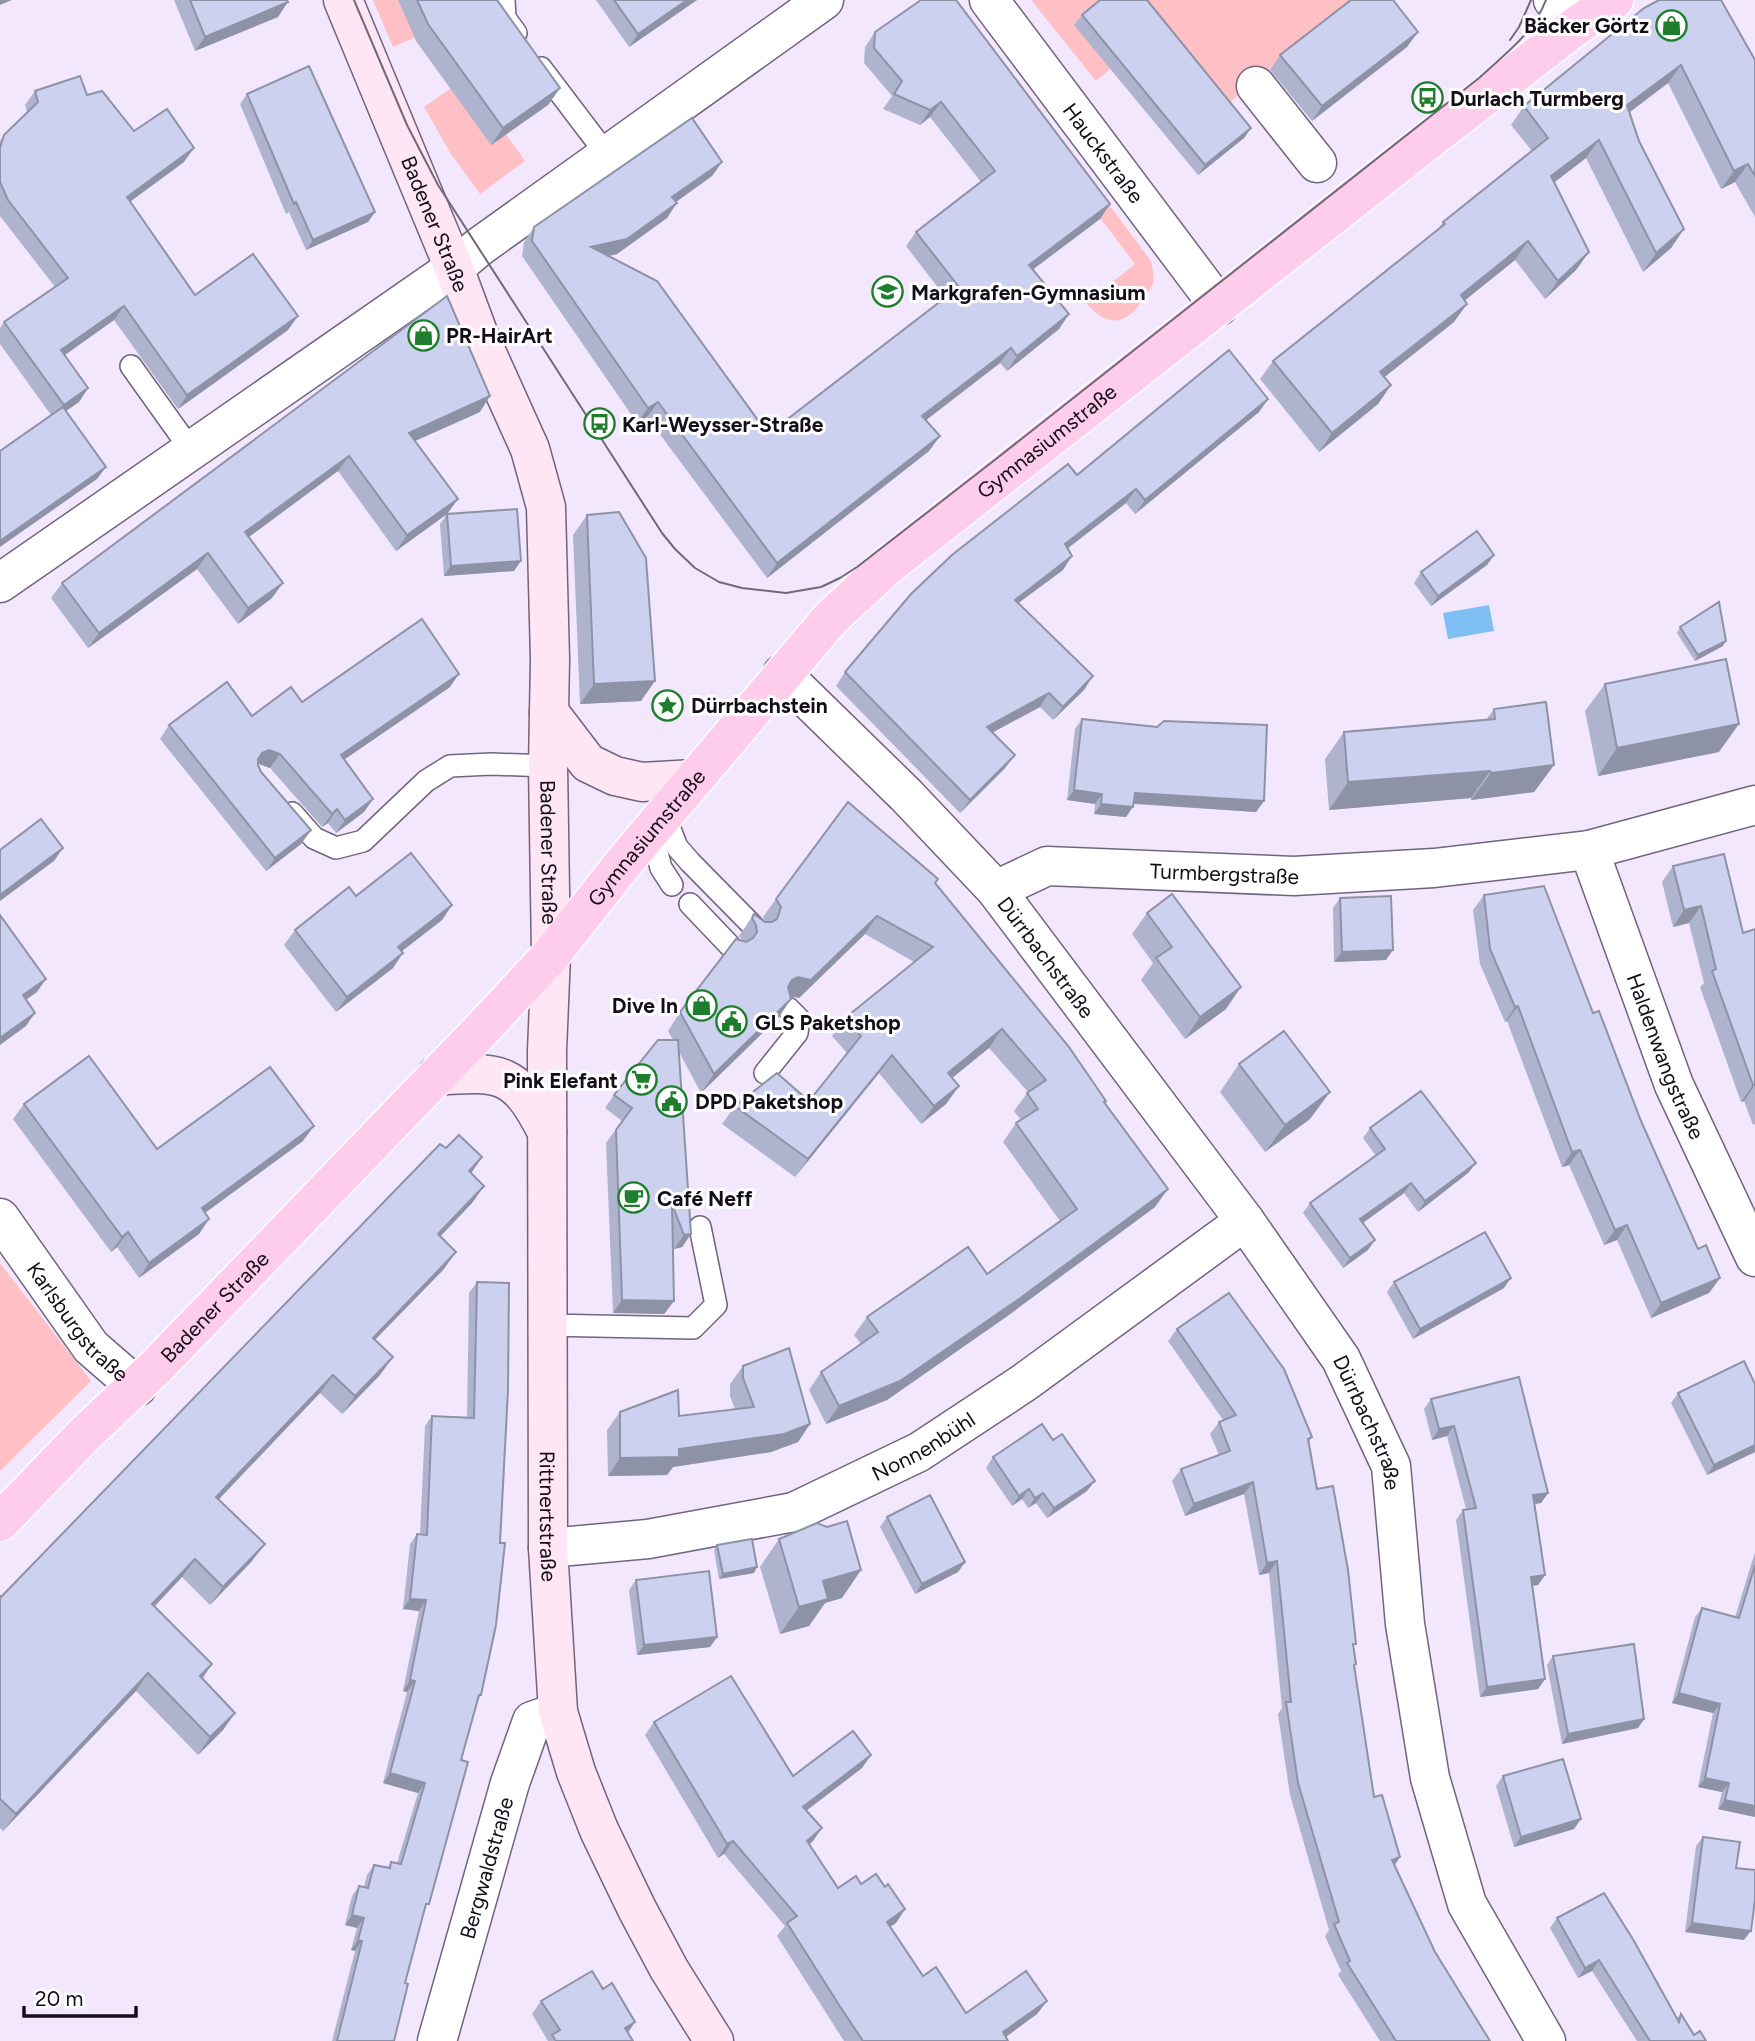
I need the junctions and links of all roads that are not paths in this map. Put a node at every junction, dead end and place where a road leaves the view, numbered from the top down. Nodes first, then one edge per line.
1 (342, 0) edge
2 (504, 0) edge
3 (824, 0) edge
4 (989, 0) edge
5 (1614, 0) edge
6 (1572, 9) edge
7 (1479, 78) dead end
8 (1256, 86) dead end
9 (1444, 128) junction
10 (607, 155) junction
11 (1317, 163) dead end
12 (454, 268) junction
13 (1219, 306) junction
14 (131, 366) dead end
15 (191, 450) junction
16 (0, 583) edge
17 (782, 674) junction
18 (549, 712) junction
19 (548, 766) junction
20 (694, 779) junction
21 (279, 797) edge
22 (1755, 805) edge
23 (658, 822) junction
24 (1589, 849) junction
25 (672, 886) dead end
26 (996, 890) junction
27 (690, 904) dead end
28 (755, 928) edge
29 (731, 947) edge
30 (551, 955) junction
31 (788, 1008) edge
32 (765, 1073) dead end
33 (436, 1076) junction
34 (547, 1132) junction
35 (0, 1218) edge
36 (1245, 1222) junction
37 (700, 1227) dead end
38 (1755, 1257) edge
39 (547, 1325) junction
40 (137, 1387) junction
41 (0, 1522) edge
42 (548, 1548) junction
43 (558, 1712) junction
44 (437, 2041) edge
45 (715, 2041) edge
46 (1546, 2041) edge

1 - 12 street, Badener Straße
2 - 10 lane
3 - 10 street
4 - 13 street, Hauckstraße
5 - 6 main road, Gymnasiumstraße
6 - 9 main road, Gymnasiumstraße
7 - 9 lane
8 - 11 street
9 - 13 main road, Gymnasiumstraße
10 - 12 street
12 - 15 street
12 - 18 street, Badener Straße
13 - 17 main road, Gymnasiumstraße
14 - 15 lane
15 - 16 street
17 - 20 main road, Gymnasiumstraße
17 - 26 street
18 - 19 street, Badener Straße
18 - 20 street
19 - 21 lane
19 - 30 street, Badener Straße
20 - 23 main road, Gymnasiumstraße
22 - 24 street, Turmbergstraße
23 - 25 lane
23 - 28 lane
23 - 30 main road, Gymnasiumstraße
24 - 26 street, Turmbergstraße
24 - 38 street, Haldenwangstraße
26 - 36 street, Dürrbachstraße
27 - 29 lane
30 - 33 main road, Badener Straße
30 - 34 street, Rittnertstraße
31 - 32 lane
33 - 34 street
33 - 40 main road, Badener Straße
34 - 39 street, Rittnertstraße
35 - 40 street, Karlsburgstraße
36 - 42 street, Nonnenbühl
36 - 46 street, Dürrbachstraße
37 - 39 lane
39 - 42 street, Rittnertstraße
40 - 41 main road, Badener Straße
42 - 43 street, Rittnertstraße
43 - 44 street, Bergwaldstraße
43 - 45 street, Rittnertstraße

